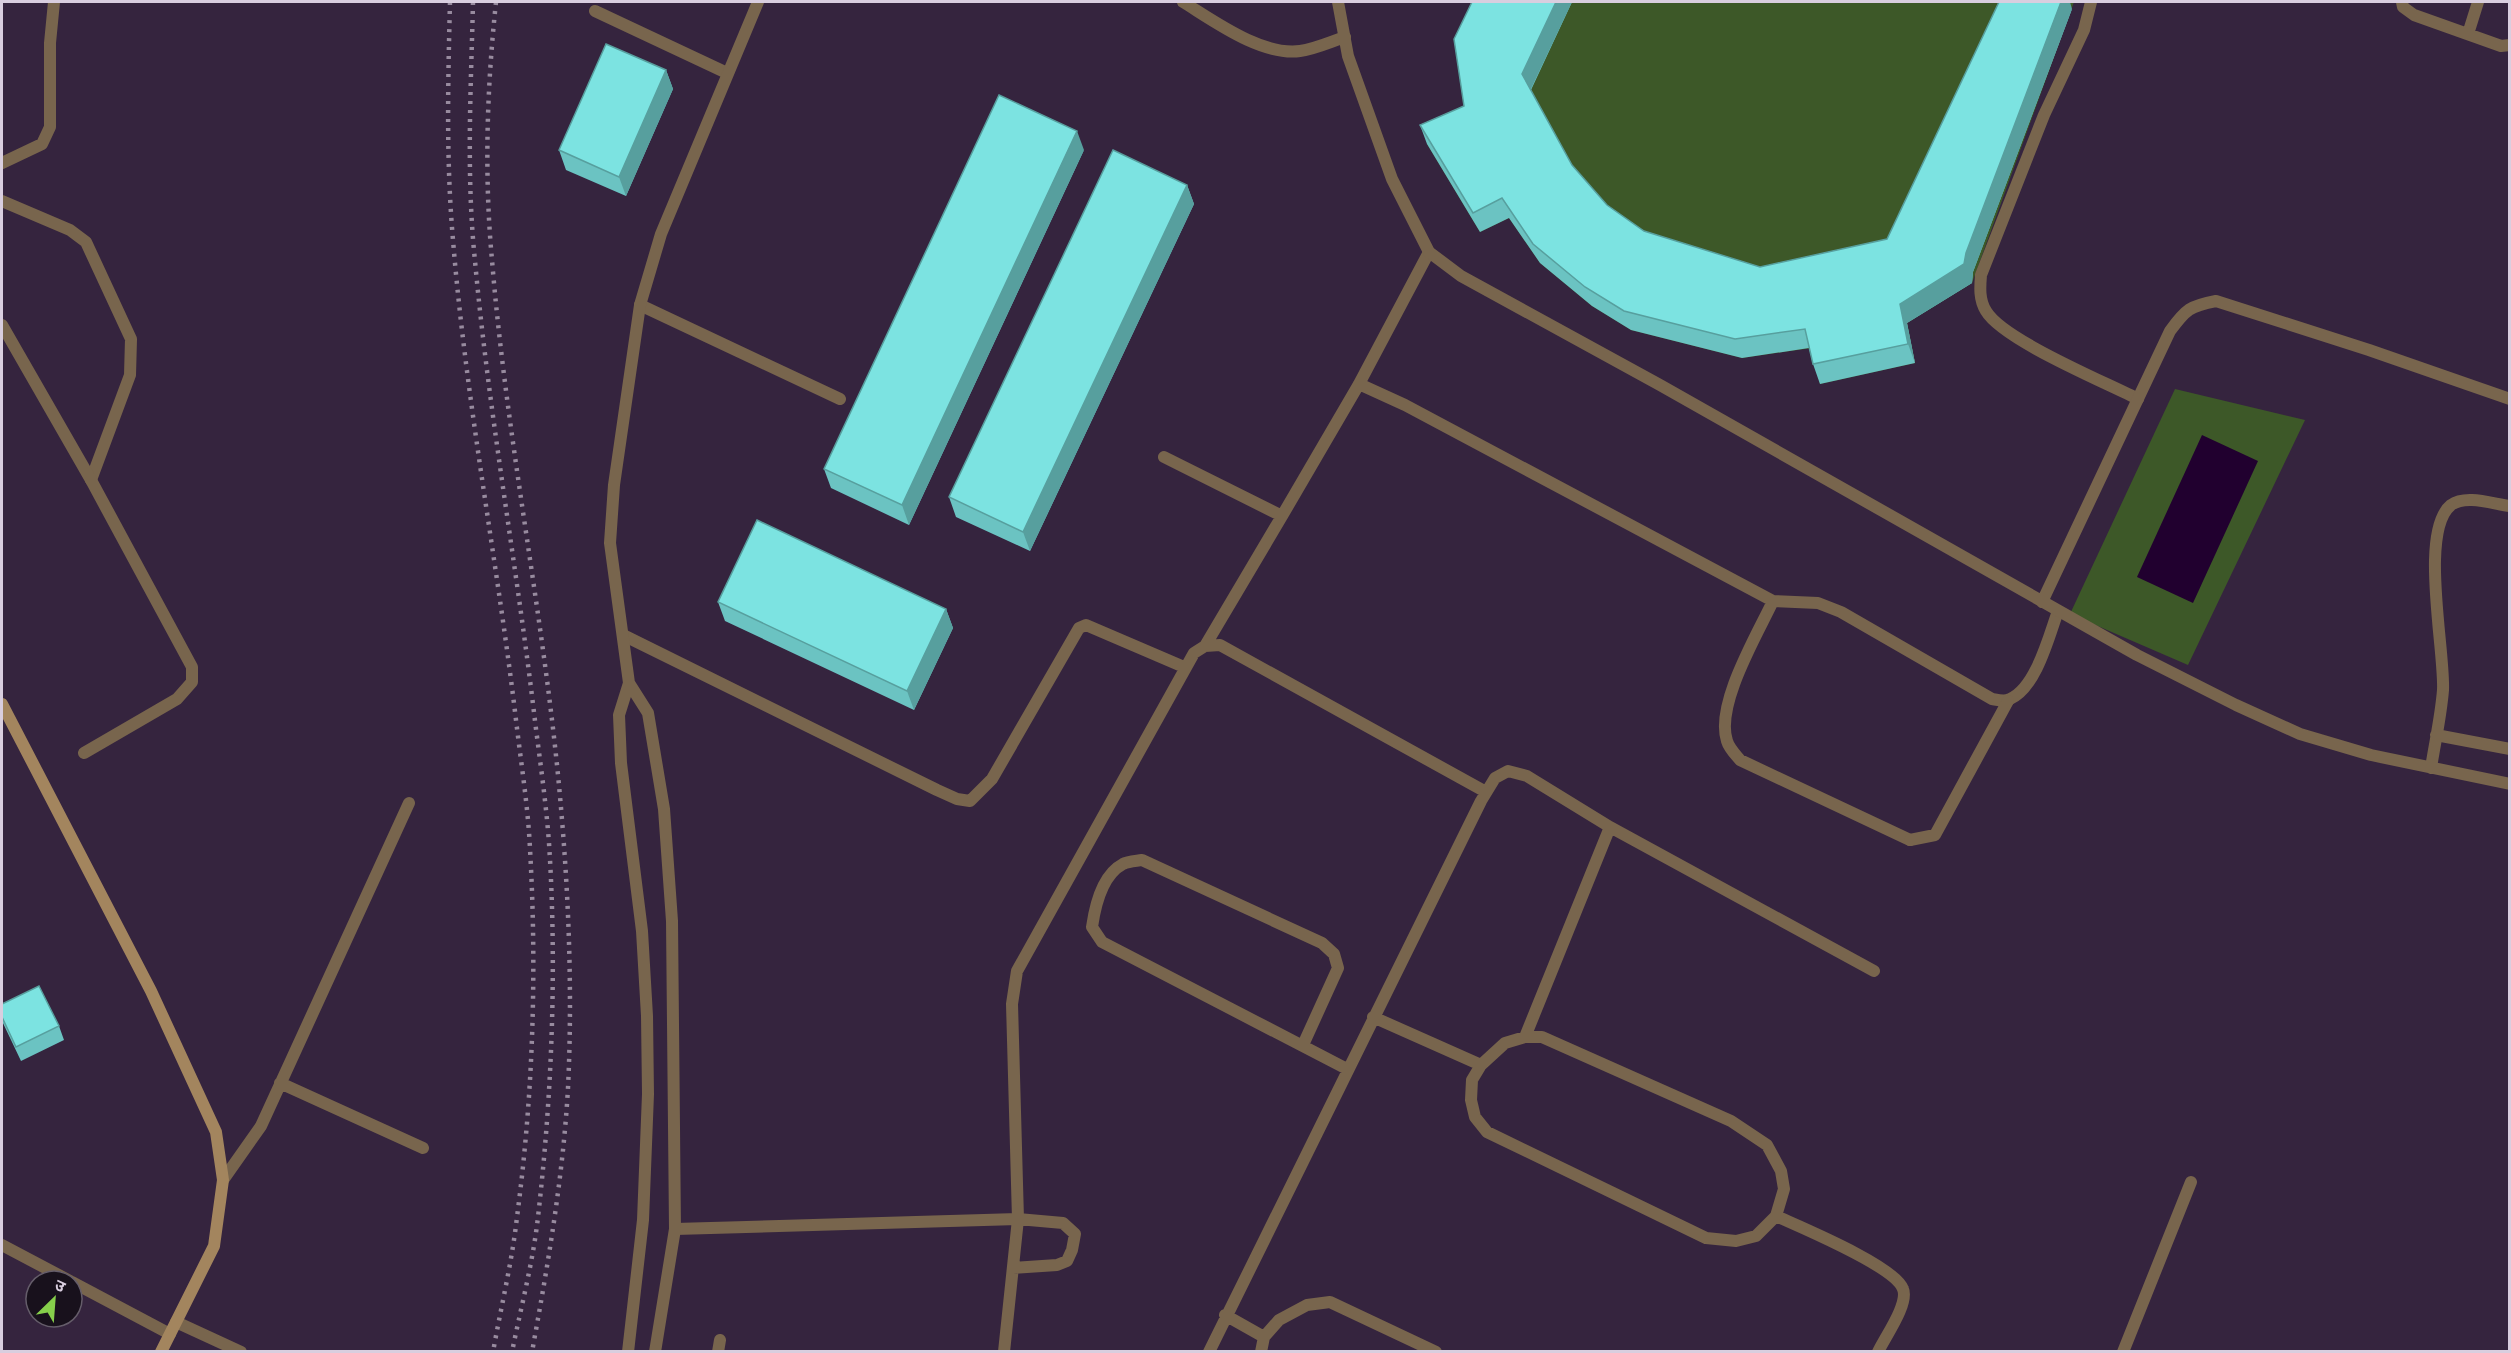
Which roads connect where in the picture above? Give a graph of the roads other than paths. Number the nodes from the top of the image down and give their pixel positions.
1 (54, 2) edge
2 (758, 2) edge
3 (1183, 2) edge
4 (1338, 2) edge
5 (2091, 2) edge
6 (2402, 2) edge
7 (2478, 2) edge
8 (595, 11) dead end
9 (2468, 34) junction
10 (1345, 37) junction
11 (2510, 45) edge
12 (728, 73) junction
13 (2, 163) edge
14 (2, 201) edge
15 (1429, 252) junction
16 (640, 305) junction
17 (2, 325) edge
18 (1359, 384) junction
19 (840, 399) dead end
20 (2139, 399) junction
21 (2510, 399) edge
22 (1164, 457) dead end
23 (91, 480) junction
24 (2510, 506) edge
25 (1282, 516) junction
26 (1773, 602) junction
27 (2042, 602) junction
28 (2058, 611) junction
29 (623, 635) junction
30 (1205, 646) junction
31 (1184, 667) junction
32 (629, 683) junction
33 (2008, 701) junction
34 (2, 704) edge
35 (2436, 735) junction
36 (2510, 749) edge
37 (84, 753) dead end
38 (2431, 768) junction
39 (2510, 784) edge
40 (1486, 792) junction
41 (409, 803) dead end
42 (1610, 827) junction
43 (1874, 971) dead end
44 (1373, 1017) junction
45 (1525, 1037) junction
46 (1303, 1045) junction
47 (1481, 1065) junction
48 (1347, 1069) junction
49 (280, 1083) junction
50 (423, 1148) dead end
51 (224, 1180) junction
52 (2191, 1182) dead end
53 (1776, 1216) junction
54 (1018, 1219) junction
55 (675, 1229) junction
56 (2, 1245) edge
57 (1013, 1268) junction
58 (48, 1269) edge
59 (84, 1287) edge
60 (1225, 1315) junction
61 (172, 1328) junction
62 (1264, 1337) junction
63 (160, 1352) edge
64 (242, 1352) edge
65 (627, 1352) edge
66 (655, 1352) edge
67 (1004, 1352) edge
68 (1209, 1352) edge
69 (1261, 1352) edge
70 (1436, 1352) edge
71 (1878, 1352) edge
72 (2123, 1352) edge

1 - 13 street
2 - 12 street
3 - 10 street
4 - 10 street
5 - 20 street
6 - 9 street
7 - 9 street
8 - 12 street
9 - 11 street
10 - 15 street
12 - 16 street
14 - 23 street
15 - 18 street
15 - 27 street
16 - 19 street
16 - 29 street
17 - 23 street
18 - 25 street
18 - 26 street
20 - 21 street
20 - 27 street
22 - 25 street
23 - 37 street
24 - 35 street
25 - 30 street
26 - 33 street
26 - 33 street
27 - 28 street
28 - 33 street
28 - 38 street
29 - 31 street
29 - 32 street
30 - 31 street
30 - 40 street
31 - 54 street
32 - 55 street
32 - 65 street
34 - 51 main road
35 - 36 street
35 - 38 street
38 - 39 street
40 - 42 street
40 - 44 street
41 - 49 street
42 - 43 street
42 - 45 street
44 - 47 street
44 - 48 street
45 - 47 street
45 - 53 street
46 - 46 street
46 - 48 street
47 - 53 street
48 - 60 street
49 - 50 street
49 - 51 street
51 - 61 main road
52 - 72 street
53 - 71 street
54 - 55 street
54 - 57 street
54 - 57 street
55 - 66 street
56 - 58 street
57 - 67 street
59 - 61 street
60 - 62 street
60 - 68 street
61 - 63 main road
61 - 64 street
62 - 69 street
62 - 70 street

